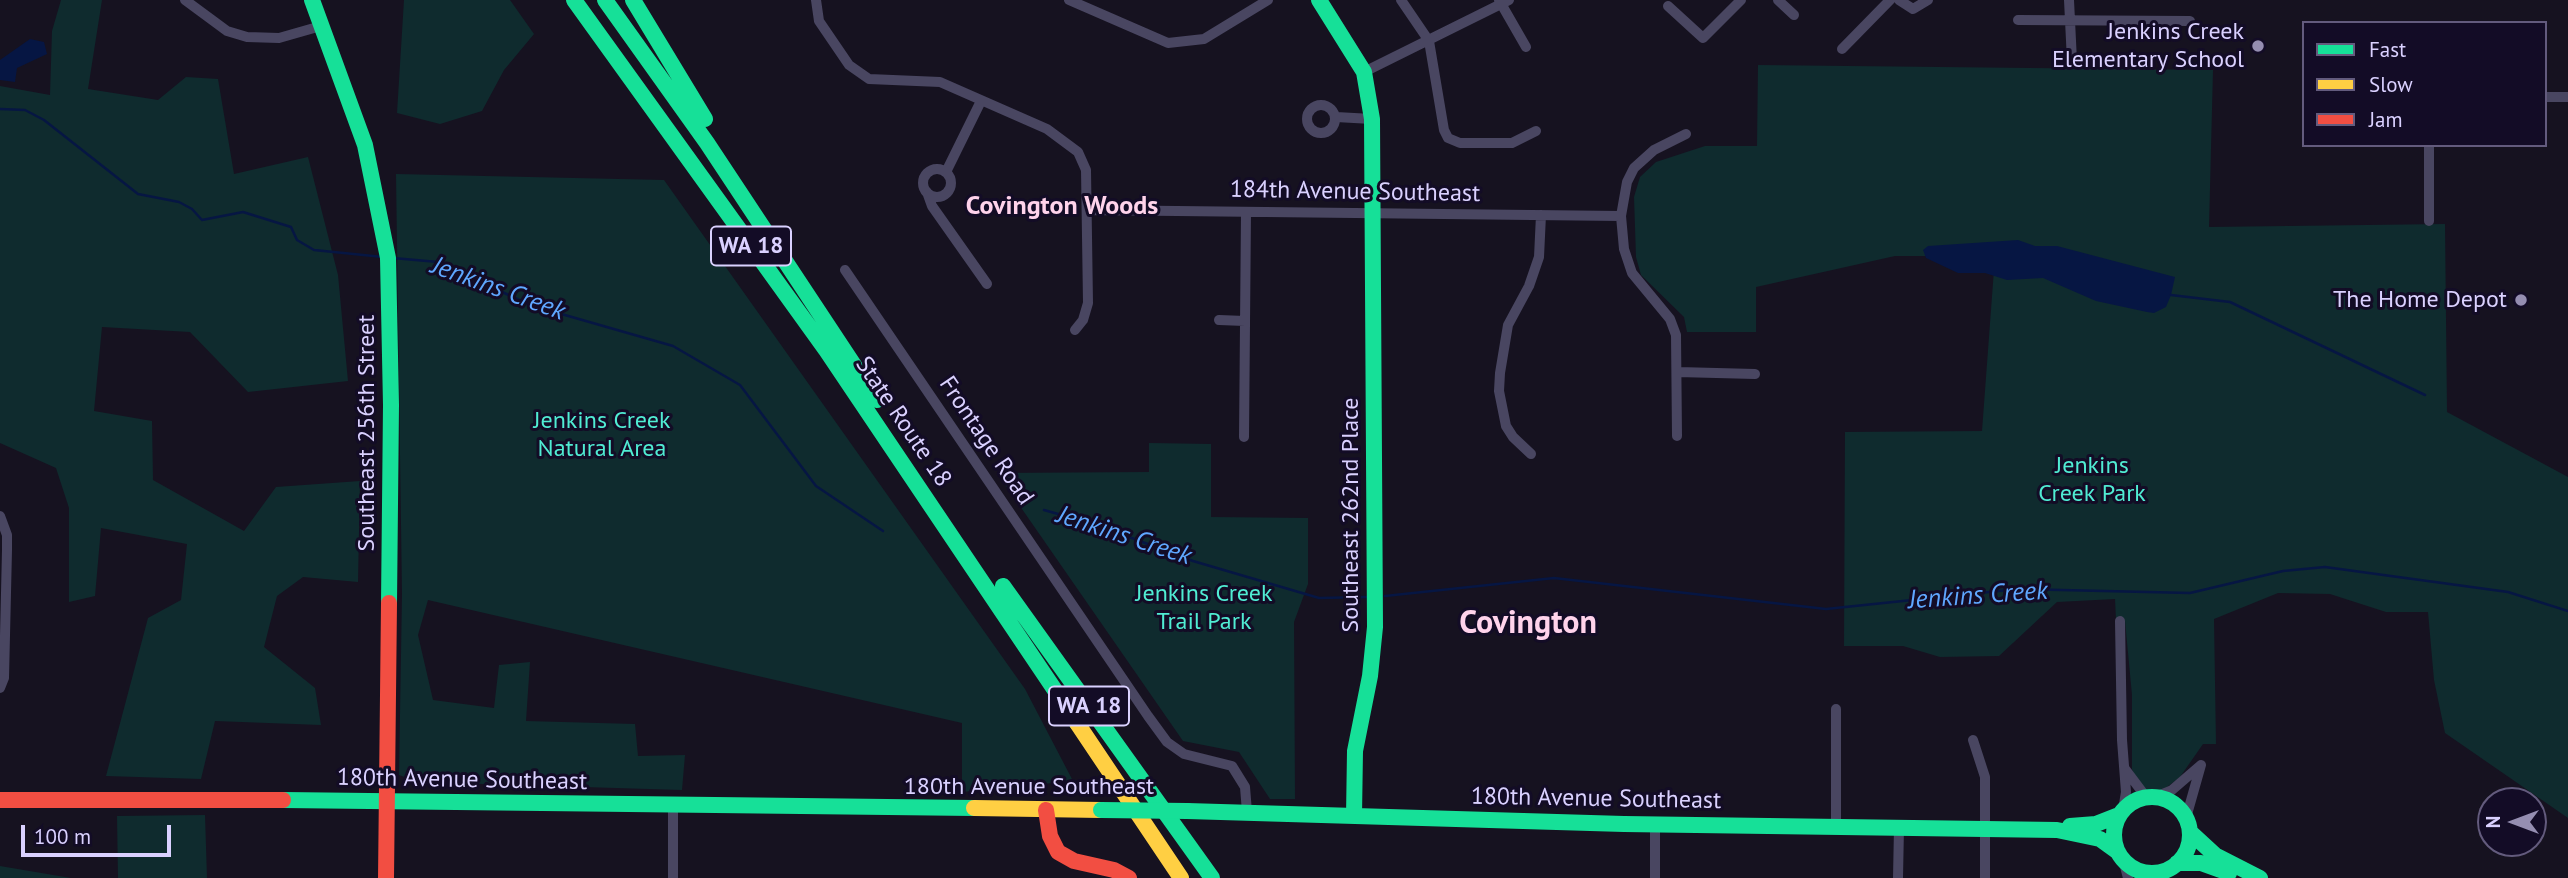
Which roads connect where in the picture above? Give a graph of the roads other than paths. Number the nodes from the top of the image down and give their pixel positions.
1 (185, 0) edge
2 (312, 0) edge
3 (561, 0) edge
4 (574, 0) edge
5 (605, 0) edge
6 (633, 0) edge
7 (816, 0) edge
8 (1069, 0) edge
9 (1268, 0) edge
10 (1319, 0) edge
11 (1401, 0) edge
12 (1741, 0) edge
13 (1779, 0) edge
14 (1890, 0) edge
15 (1899, 0) edge
16 (1928, 0) edge
17 (2070, 0) edge
18 (1503, 2) edge
19 (1668, 6) dead end
20 (1794, 15) dead end
21 (2018, 20) dead end
22 (2072, 21) junction
23 (2190, 21) dead end
24 (321, 26) junction
25 (1429, 41) junction
26 (1526, 47) dead end
27 (1842, 49) dead end
28 (2072, 61) dead end
29 (1364, 72) junction
30 (2547, 97) edge
31 (2568, 97) edge
32 (981, 101) junction
33 (1336, 117) dead end
34 (1372, 118) junction
35 (1536, 131) dead end
36 (1686, 134) dead end
37 (2429, 147) edge
38 (685, 154) junction
39 (946, 172) junction
40 (927, 192) junction
41 (1088, 210) junction
42 (1246, 212) junction
43 (1372, 213) junction
44 (1541, 215) junction
45 (1621, 216) junction
46 (2429, 220) dead end
47 (845, 270) dead end
48 (987, 284) dead end
49 (1219, 320) dead end
50 (1245, 321) junction
51 (1075, 330) dead end
52 (831, 331) junction
53 (1678, 372) junction
54 (1755, 374) dead end
55 (1677, 436) dead end
56 (1244, 437) dead end
57 (1531, 454) dead end
58 (931, 492) junction
59 (1, 516) edge
60 (960, 536) junction
61 (2, 620) edge
62 (2120, 621) dead end
63 (0, 688) edge
64 (1836, 709) dead end
65 (1973, 740) dead end
66 (2124, 767) junction
67 (2150, 797) junction
68 (0, 800) edge
69 (386, 800) junction
70 (673, 806) junction
71 (1046, 810) junction
72 (1247, 812) junction
73 (2121, 813) junction
74 (1354, 816) junction
75 (1655, 825) junction
76 (2188, 825) junction
77 (1836, 827) junction
78 (1899, 827) junction
79 (1985, 828) junction
80 (2057, 830) junction
81 (2120, 856) junction
82 (2177, 863) junction
83 (2151, 875) edge
84 (386, 878) edge
85 (673, 878) edge
86 (1129, 878) edge
87 (1181, 878) edge
88 (1212, 878) edge
89 (1655, 878) edge
90 (1898, 878) edge
91 (1984, 878) edge
92 (2128, 878) edge
93 (2240, 878) edge
94 (2260, 878) edge

1 - 24 street
2 - 24 main road, Southeast 256th Street
3 - 38 main road
4 - 38 main road, State Route 18 / WA 18
5 - 52 main road, State Route 18 / WA 18
6 - 52 main road
7 - 32 street
8 - 9 street
10 - 29 main road
11 - 25 street
12 - 19 street
13 - 20 street
14 - 27 street
15 - 16 street
17 - 22 street
18 - 25 street
18 - 26 street
21 - 22 street
22 - 23 street
22 - 28 street
24 - 69 main road, Southeast 256th Street
25 - 29 street
25 - 35 street
29 - 34 main road, Southeast 262nd Place
30 - 31 street
32 - 39 street
32 - 41 street
33 - 34 street
34 - 43 main road, Southeast 262nd Place
36 - 45 street
37 - 46 street
38 - 58 main road, State Route 18 / WA 18
39 - 40 street
39 - 40 street
40 - 48 street
41 - 42 street, 184th Avenue Southeast
41 - 51 street
42 - 43 street, 184th Avenue Southeast
42 - 50 street
43 - 44 street, 184th Avenue Southeast
43 - 74 main road, Southeast 262nd Place
44 - 45 street, 184th Avenue Southeast
44 - 57 street
45 - 53 street
47 - 72 street, Frontage Road
49 - 50 street
50 - 56 street
52 - 58 main road, State Route 18 / WA 18
53 - 54 street
53 - 55 street
58 - 60 main road, State Route 18 / WA 18
59 - 61 street
60 - 87 main road, State Route 18 / WA 18
60 - 88 main road, State Route 18 / WA 18
61 - 63 street
62 - 66 street
64 - 77 street
65 - 79 street
66 - 67 street
66 - 73 street
67 - 73 main road
67 - 76 main road
67 - 76 street
68 - 69 main road, 180th Avenue Southeast
69 - 70 main road, 180th Avenue Southeast
69 - 84 main road, Southeast 256th Street
70 - 71 main road, 180th Avenue Southeast
70 - 85 street
71 - 72 main road, 180th Avenue Southeast, bridge
71 - 86 main road
72 - 74 main road, 180th Avenue Southeast
73 - 80 main road, 180th Avenue Southeast
73 - 81 main road
74 - 75 main road, 180th Avenue Southeast
75 - 77 main road, 180th Avenue Southeast
75 - 89 street
76 - 82 main road
76 - 94 main road
77 - 78 main road, 180th Avenue Southeast
78 - 79 main road, 180th Avenue Southeast
78 - 90 street
79 - 80 main road, 180th Avenue Southeast
79 - 91 street
80 - 81 main road, 180th Avenue Southeast
81 - 83 main road
81 - 92 street
82 - 83 main road
82 - 93 main road

